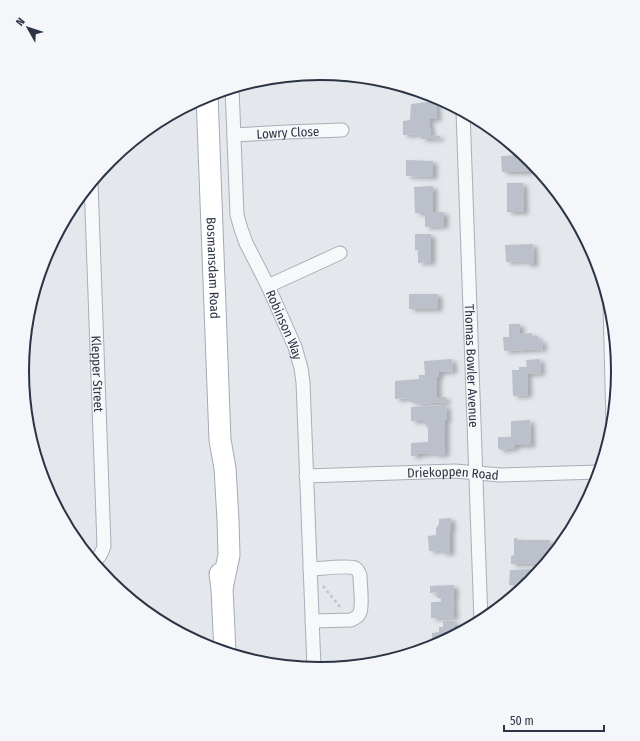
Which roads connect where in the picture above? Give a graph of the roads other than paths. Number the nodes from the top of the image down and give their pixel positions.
1 (232, 93) edge
2 (207, 103) edge
3 (463, 117) edge
4 (342, 130) dead end
5 (234, 135) junction
6 (91, 190) edge
7 (340, 253) dead end
8 (268, 286) junction
9 (593, 472) edge
10 (476, 473) junction
11 (306, 476) junction
12 (98, 558) edge
13 (310, 570) junction
14 (481, 613) edge
15 (312, 621) junction
16 (225, 645) edge
17 (314, 662) edge

1 - 5 street, Robinson Way
2 - 16 main road, Bosmansdam Road
3 - 10 street, Thomas Bowler Avenue
4 - 5 street, Lowry Close
5 - 8 street, Robinson Way
6 - 12 street, Klepper Street
7 - 8 street
8 - 11 street, Robinson Way
9 - 10 street, Driekoppen Road
10 - 11 street, Driekoppen Road
10 - 14 street, Thomas Bowler Avenue
11 - 13 street, Robinson Way
13 - 15 street, Robinson Way
13 - 15 street
15 - 17 street, Robinson Way

